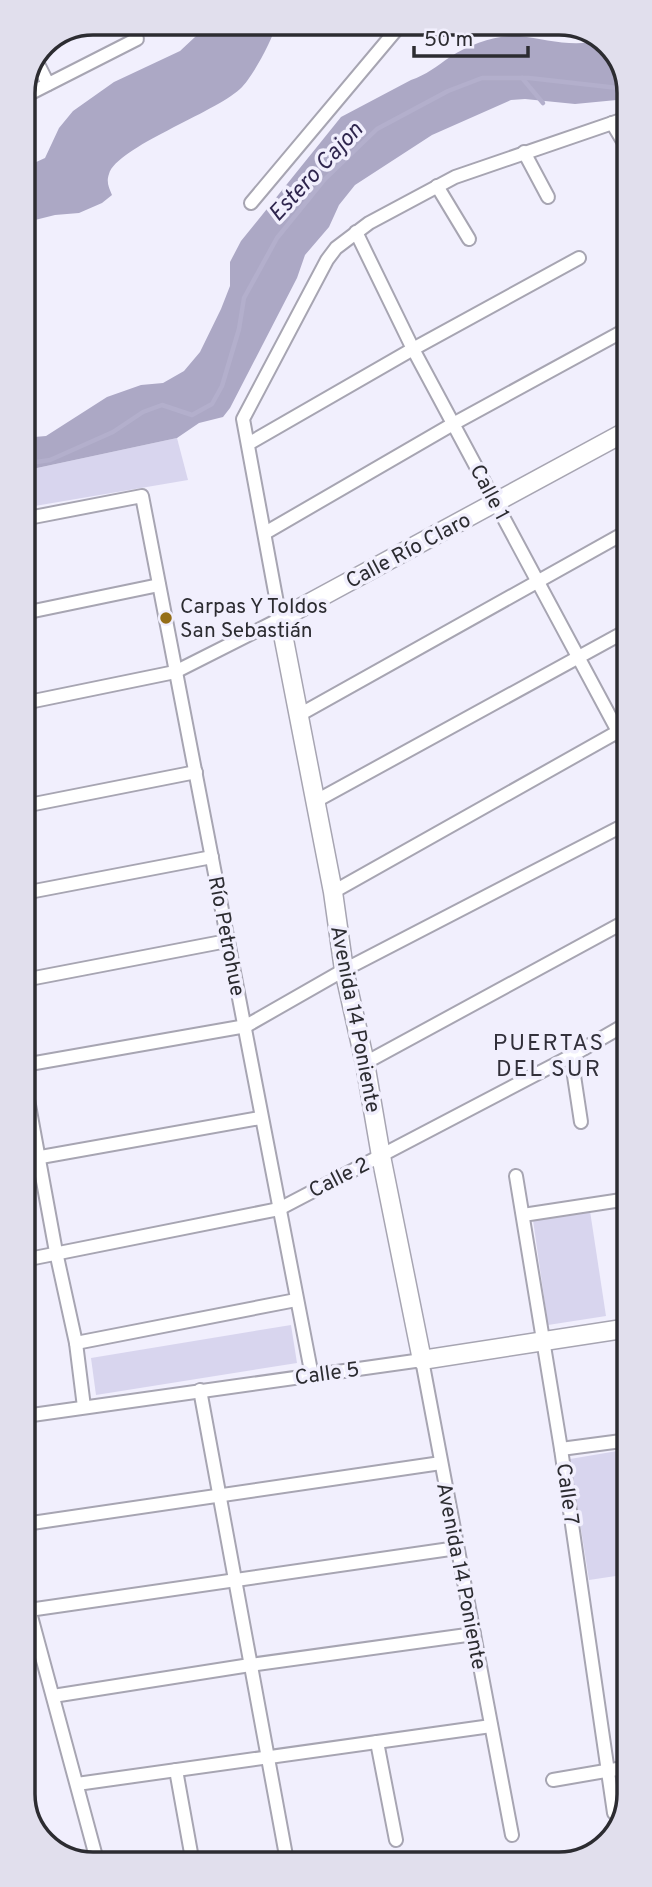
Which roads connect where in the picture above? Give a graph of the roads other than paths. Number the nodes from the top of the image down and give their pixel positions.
1 (135, 35) edge
2 (392, 35) edge
3 (40, 69) edge
4 (48, 84) junction
5 (35, 91) edge
6 (617, 121) edge
7 (612, 123) junction
8 (617, 131) edge
9 (524, 152) junction
10 (437, 186) junction
11 (548, 197) dead end
12 (251, 203) dead end
13 (356, 232) junction
14 (469, 239) dead end
15 (579, 258) dead end
16 (617, 334) edge
17 (413, 349) junction
18 (453, 424) junction
19 (617, 436) edge
20 (248, 444) junction
21 (496, 503) junction
22 (35, 517) edge
23 (265, 533) junction
24 (617, 537) edge
25 (537, 581) junction
26 (159, 585) junction
27 (35, 611) edge
28 (280, 619) junction
29 (617, 636) edge
30 (578, 657) junction
31 (175, 672) junction
32 (35, 701) edge
33 (299, 715) junction
34 (617, 719) edge
35 (617, 731) edge
36 (195, 772) junction
37 (316, 802) junction
38 (35, 804) edge
39 (617, 829) edge
40 (212, 857) junction
41 (35, 891) edge
42 (333, 892) junction
43 (617, 926) edge
44 (228, 941) junction
45 (344, 970) junction
46 (35, 978) edge
47 (246, 1026) junction
48 (617, 1029) edge
49 (572, 1056) junction
50 (35, 1063) edge
51 (365, 1063) junction
52 (260, 1118) junction
53 (580, 1122) dead end
54 (35, 1136) edge
55 (381, 1156) junction
56 (39, 1157) junction
57 (35, 1158) edge
58 (516, 1176) dead end
59 (617, 1201) edge
60 (279, 1209) junction
61 (523, 1214) junction
62 (56, 1252) junction
63 (35, 1257) edge
64 (296, 1300) junction
65 (617, 1330) edge
66 (543, 1342) junction
67 (76, 1343) junction
68 (422, 1360) junction
69 (312, 1376) junction
70 (200, 1390) junction
71 (84, 1407) junction
72 (35, 1414) edge
73 (617, 1441) edge
74 (561, 1448) junction
75 (441, 1463) junction
76 (219, 1495) junction
77 (35, 1523) edge
78 (457, 1548) junction
79 (234, 1579) junction
80 (35, 1609) edge
81 (35, 1632) edge
82 (474, 1634) junction
83 (250, 1665) junction
84 (53, 1696) junction
85 (491, 1726) junction
86 (377, 1742) junction
87 (267, 1758) junction
88 (617, 1769) edge
89 (176, 1770) junction
90 (608, 1770) junction
91 (553, 1780) dead end
92 (77, 1784) junction
93 (614, 1813) dead end
94 (512, 1835) dead end
95 (396, 1840) dead end
96 (95, 1852) edge
97 (191, 1852) edge
98 (285, 1852) edge

1 - 4 street
2 - 12 street
3 - 4 street
4 - 5 street
6 - 7 street, Avenida 14 Poniente
7 - 8 street
7 - 9 street, Avenida 14 Poniente
9 - 10 street, Avenida 14 Poniente
9 - 11 street
10 - 13 street, Avenida 14 Poniente
10 - 14 street
13 - 17 street, Calle 1
13 - 20 street, Avenida 14 Poniente
15 - 17 street
16 - 18 street
17 - 18 street, Calle 1
17 - 20 street
18 - 21 street, Calle 1
18 - 23 street
19 - 21 street, Calle Río Claro
20 - 23 street, Avenida 14 Poniente
21 - 25 street, Calle 1
21 - 28 street, Calle Río Claro
22 - 26 street, Río Petrohue
23 - 28 street, Avenida 14 Poniente
24 - 25 street
25 - 30 street, Calle 1
25 - 33 street
26 - 27 street
26 - 31 street, Río Petrohue
28 - 31 street, Calle Río Claro
28 - 33 street, Avenida 14 Poniente
29 - 30 street
30 - 34 street, Calle 1
30 - 37 street
31 - 32 street, Calle Río Claro
31 - 36 street, Río Petrohue
33 - 37 street, Avenida 14 Poniente
35 - 42 street
36 - 38 street
36 - 40 street, Río Petrohue
37 - 42 street, Avenida 14 Poniente
39 - 45 street
40 - 41 street
40 - 44 street, Río Petrohue
42 - 45 street, Avenida 14 Poniente
43 - 51 street
44 - 46 street
44 - 47 street, Río Petrohue
45 - 47 street
45 - 51 street, Avenida 14 Poniente
47 - 50 street
47 - 52 street, Río Petrohue
48 - 49 street, Calle 2
49 - 53 street
49 - 55 street, Calle 2
51 - 55 street, Avenida 14 Poniente
52 - 56 street
52 - 60 street, Río Petrohue
54 - 56 street
55 - 60 street, Calle 2
55 - 68 street, Avenida 14 Poniente
56 - 57 street
56 - 62 street
58 - 61 street, Calle 7
59 - 61 street
60 - 62 street, Calle 2
60 - 64 street, Río Petrohue
61 - 66 street, Calle 7
62 - 63 street, Calle 2
62 - 67 street
64 - 67 street
64 - 69 street, Río Petrohue
65 - 66 street, Calle 5
66 - 68 street, Calle 5
66 - 74 street, Calle 7
67 - 71 street
68 - 69 street, Calle 5
68 - 75 street, Avenida 14 Poniente
69 - 70 street, Calle 5
70 - 71 street, Calle 5
70 - 76 street
71 - 72 street, Calle 5
73 - 74 street
74 - 90 street, Calle 7
75 - 76 street
75 - 78 street, Avenida 14 Poniente
76 - 77 street
76 - 79 street
78 - 79 street
78 - 82 street, Avenida 14 Poniente
79 - 80 street
79 - 83 street
81 - 84 street
82 - 83 street
82 - 85 street, Avenida 14 Poniente
83 - 84 street
83 - 87 street
84 - 92 street
85 - 86 street
85 - 94 street, Avenida 14 Poniente
86 - 87 street
86 - 95 street
87 - 89 street
87 - 98 street
88 - 90 street
89 - 92 street
89 - 97 street
90 - 91 street
90 - 93 street, Calle 7
92 - 96 street

